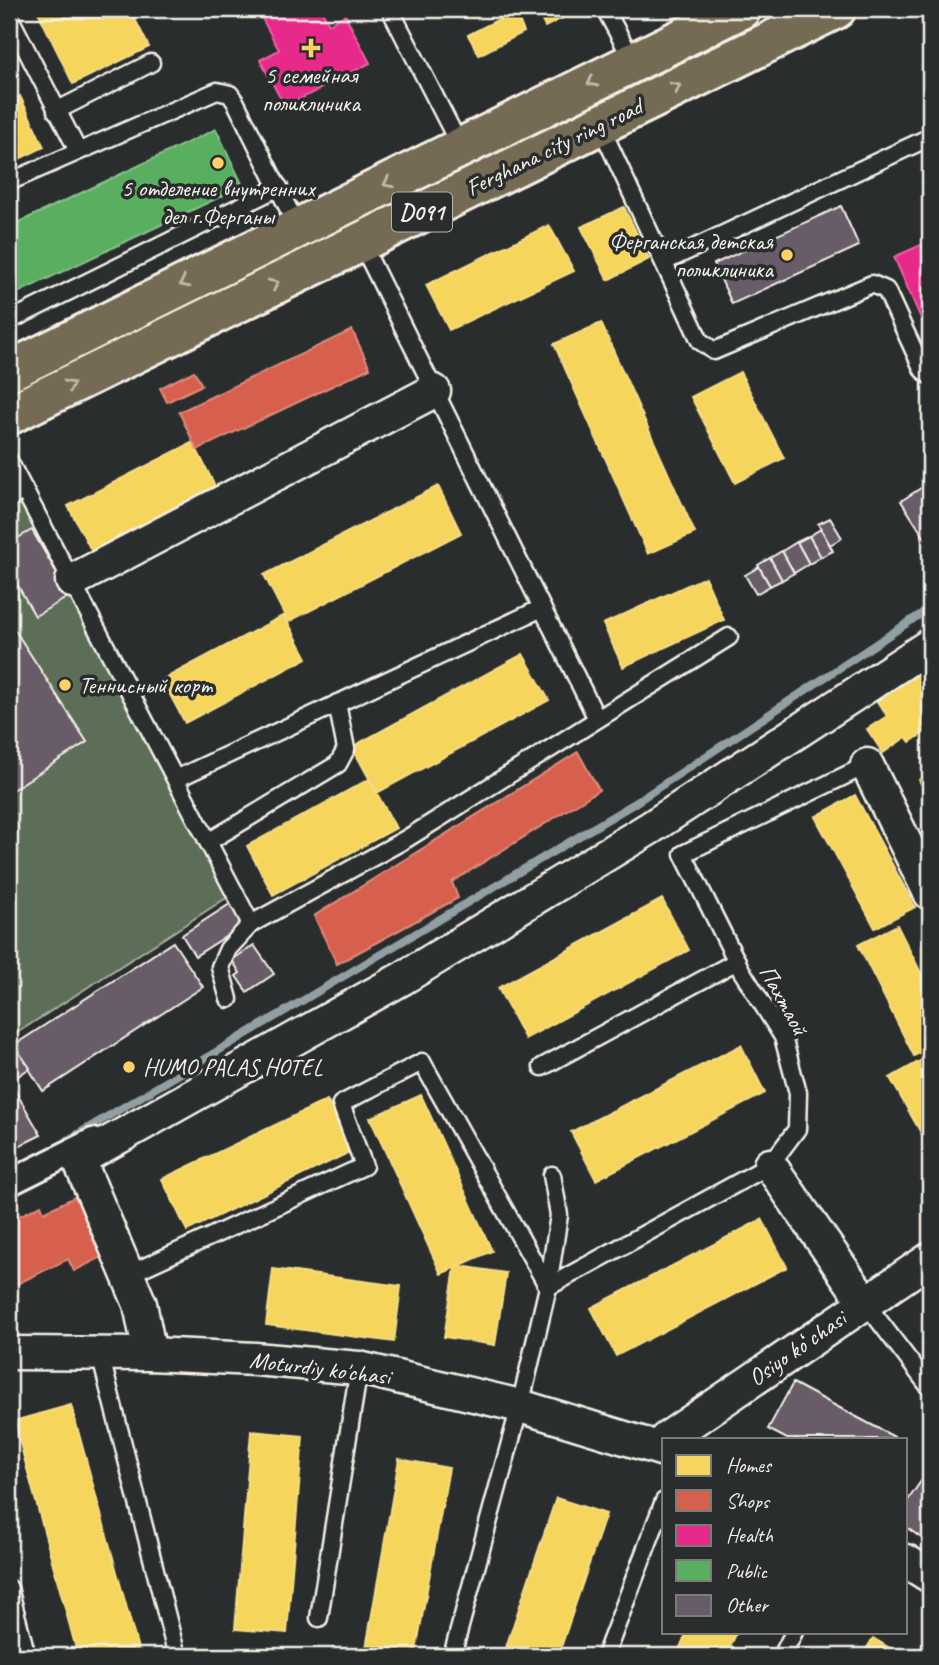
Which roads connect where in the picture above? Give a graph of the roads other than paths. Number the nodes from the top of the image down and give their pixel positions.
1 (390, 9) edge
2 (606, 9) edge
3 (741, 9) edge
4 (836, 9) edge
5 (9, 16) edge
6 (633, 61) junction
7 (151, 63) dead end
8 (56, 111) junction
9 (600, 125) junction
10 (930, 137) edge
11 (461, 148) junction
12 (78, 152) junction
13 (9, 182) edge
14 (279, 187) junction
15 (297, 226) junction
16 (361, 242) junction
17 (664, 262) junction
18 (9, 321) edge
19 (9, 371) edge
20 (930, 376) edge
21 (434, 391) junction
22 (9, 415) edge
23 (9, 461) edge
24 (24, 489) junction
25 (9, 499) edge
26 (72, 581) junction
27 (542, 608) junction
28 (930, 636) edge
29 (729, 637) dead end
30 (930, 645) edge
31 (338, 703) junction
32 (597, 719) junction
33 (867, 765) joint
34 (176, 779) junction
35 (208, 842) junction
36 (930, 893) edge
37 (251, 924) junction
38 (737, 961) junction
39 (229, 999) dead end
40 (542, 1067) dead end
41 (770, 1164) junction
42 (552, 1175) dead end
43 (9, 1183) edge
44 (930, 1259) edge
45 (128, 1275) junction
46 (548, 1287) junction
47 (864, 1301) junction
48 (9, 1353) edge
49 (100, 1354) junction
50 (150, 1354) junction
51 (359, 1368) junction
52 (930, 1388) edge
53 (520, 1406) junction
54 (670, 1438) edge
55 (662, 1444) edge
56 (662, 1506) edge
57 (908, 1562) edge
58 (930, 1576) edge
59 (9, 1588) edge
60 (319, 1618) dead end
61 (793, 1634) edge
62 (27, 1656) edge
63 (177, 1656) edge
64 (452, 1656) edge
65 (605, 1656) edge
66 (782, 1656) edge

1 - 11 lane
2 - 6 lane
3 - 6 highway, Ferghana city ring road / D091
9 -> 4 highway, Ferghana city ring road / D091
5 - 8 lane
6 -> 11 highway, Ferghana city ring road / D091
7 - 8 lane
8 - 12 lane
9 - 16 highway, Ferghana city ring road / D091
9 - 17 lane
10 - 17 lane
11 -> 15 highway, Ferghana city ring road / D091
12 - 13 lane
12 - 14 lane
14 - 15 lane
14 - 18 lane
15 -> 19 highway, Ferghana city ring road / D091
16 - 21 lane
22 -> 16 highway, Ferghana city ring road / D091
17 - 20 lane
21 - 26 street
21 - 27 lane
23 - 24 lane
24 - 25 lane
24 - 26 lane
26 - 34 lane
27 - 31 lane
27 - 32 lane
28 - 43 street
29 - 32 lane
30 - 45 street
31 - 34 lane
31 - 35 lane
32 - 37 lane
33 - 36 street
33 - 38 lane, Пахтаой
34 - 35 lane
35 - 37 lane
37 - 39 lane
38 - 40 lane
38 - 41 lane, Пахтаой
41 - 46 lane, Пахтаой
41 - 47 street
42 - 46 lane
44 - 47 street, Osiyo koʻchasi
45 - 46 lane
45 - 50 street
46 - 53 lane
47 - 52 lane
47 - 54 street, Osiyo koʻchasi
48 - 49 street, Moturdiy ko'chasi
49 - 50 street, Moturdiy ko'chasi
49 - 63 lane
50 - 51 street, Moturdiy ko'chasi
51 - 53 street, Moturdiy ko'chasi
51 - 60 lane
53 - 55 street, Moturdiy ko'chasi
53 - 64 lane
56 - 65 lane
57 - 58 street
59 - 62 lane
61 - 66 lane

